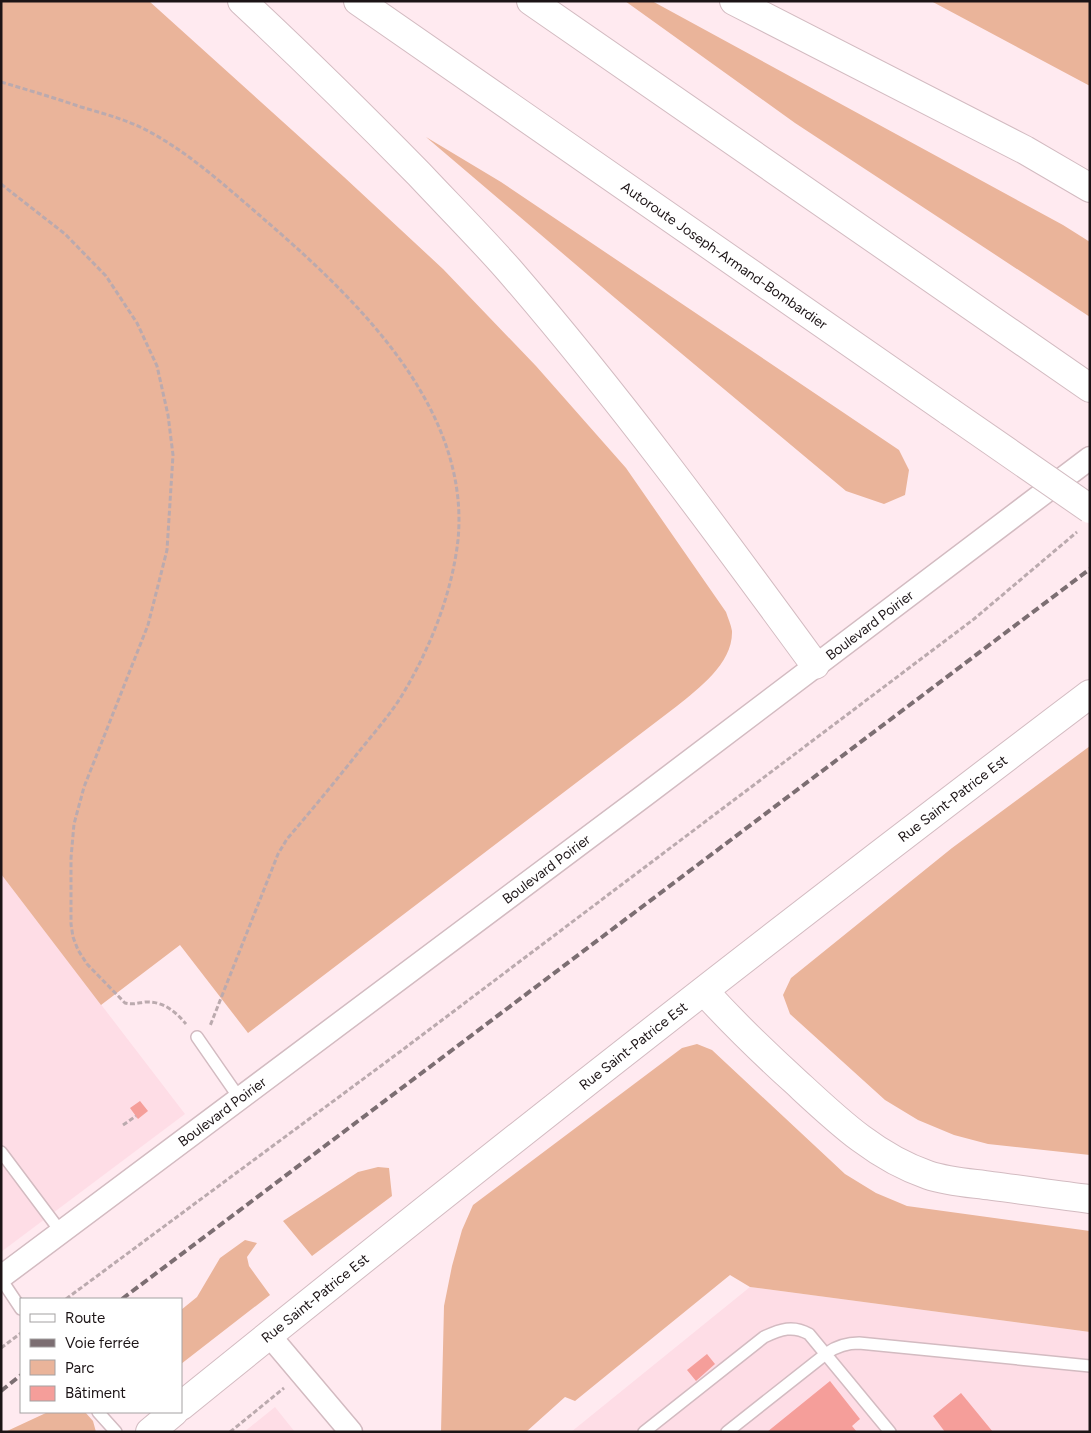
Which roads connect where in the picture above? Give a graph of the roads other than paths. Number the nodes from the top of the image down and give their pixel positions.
1 (242, 1) edge
2 (358, 1) edge
3 (531, 1) edge
4 (734, 1) edge
5 (1090, 188) edge
6 (1090, 388) edge
7 (1090, 458) edge
8 (1086, 518) edge
9 (816, 665) junction
10 (1090, 694) edge
11 (704, 991) junction
12 (197, 1037) road end
13 (240, 1099) junction
14 (1, 1152) edge
15 (1090, 1199) edge
16 (61, 1232) junction
17 (1, 1278) edge
18 (20, 1307) edge
19 (269, 1335) junction
20 (826, 1353) junction
21 (1090, 1366) edge
22 (182, 1405) edge
23 (99, 1413) edge
24 (173, 1413) edge
25 (116, 1432) edge
26 (150, 1432) edge
27 (351, 1432) edge
28 (644, 1432) edge
29 (726, 1432) edge
30 (890, 1432) edge

1 - 9 main road
2 - 8 main road, Autoroute Joseph-Armand-Bombardier, bridge
3 - 6 main road
4 - 5 main road
7 - 9 street, Boulevard Poirier
9 - 13 street, Boulevard Poirier
10 - 11 main road, Rue Saint-Patrice Est
11 - 15 main road
11 - 19 main road, Rue Saint-Patrice Est
12 - 13 lane
13 - 16 street, Boulevard Poirier
14 - 16 lane
16 - 17 street, Boulevard Poirier
17 - 18 lane
19 - 22 main road, Rue Saint-Patrice Est
19 - 27 street
20 - 21 lane
20 - 28 lane
20 - 29 lane
20 - 30 lane
23 - 25 lane
24 - 26 main road

